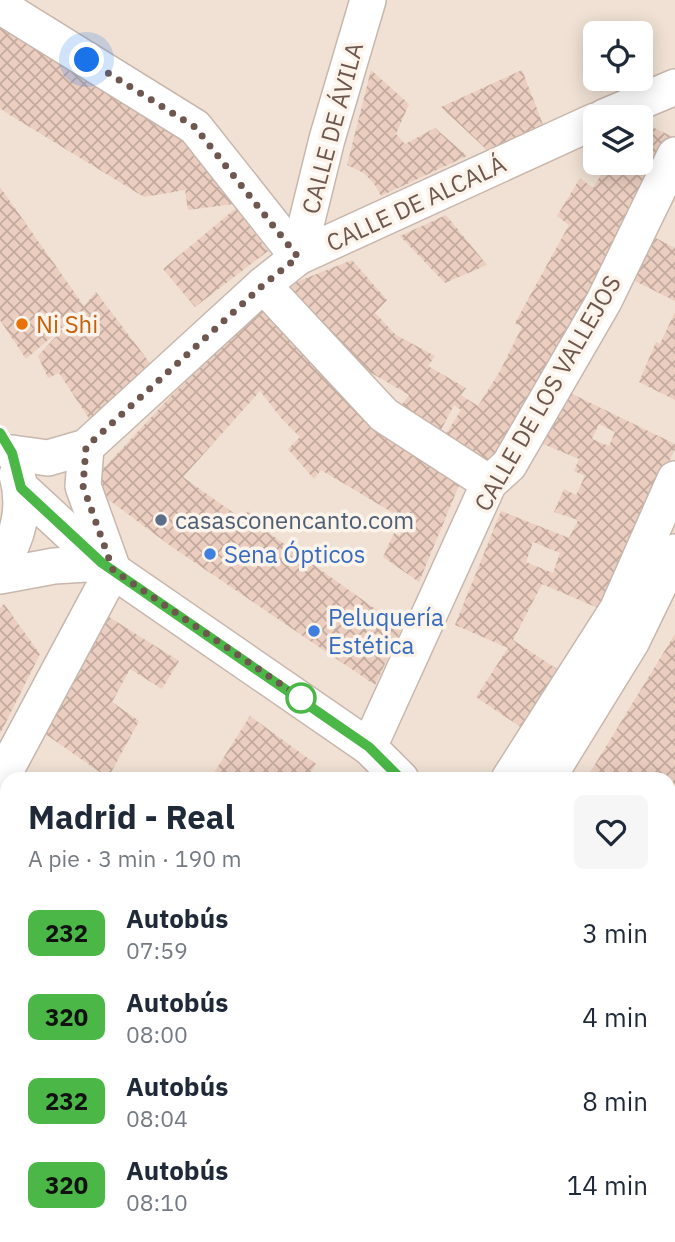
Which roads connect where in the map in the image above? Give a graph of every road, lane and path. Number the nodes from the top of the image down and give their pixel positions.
1 (368, 0) edge
2 (0, 6) edge
3 (673, 80) edge
4 (626, 105) edge
5 (583, 126) edge
6 (675, 155) edge
7 (298, 257) junction
8 (263, 285) junction
9 (6, 443) edge
10 (86, 447) junction
11 (675, 479) edge
12 (489, 483) junction
13 (21, 488) junction
14 (675, 552) edge
15 (0, 565) edge
16 (108, 566) junction
17 (0, 576) edge
18 (369, 747) junction
19 (5, 772) edge
20 (394, 772) edge
21 (513, 772) edge
22 (551, 772) edge

1 - 7 street, CALLE DE ÁVILA
2 - 7 street
3 - 4 street
5 - 7 street, CALLE DE ALCALÁ
6 - 12 street, CALLE DE LOS VALLEJOS
7 - 8 street, CALLE DE ALCALÁ
8 - 10 street, CALLE DE ALCALÁ
8 - 12 street
9 - 10 street, CALLE DE ALCALÁ
9 - 13 street
10 - 16 street
11 - 21 street
12 - 18 street, CALLE DE LOS VALLEJOS
13 - 15 street
13 - 16 street
14 - 22 street
16 - 17 street
16 - 18 street
16 - 19 street
18 - 20 street

